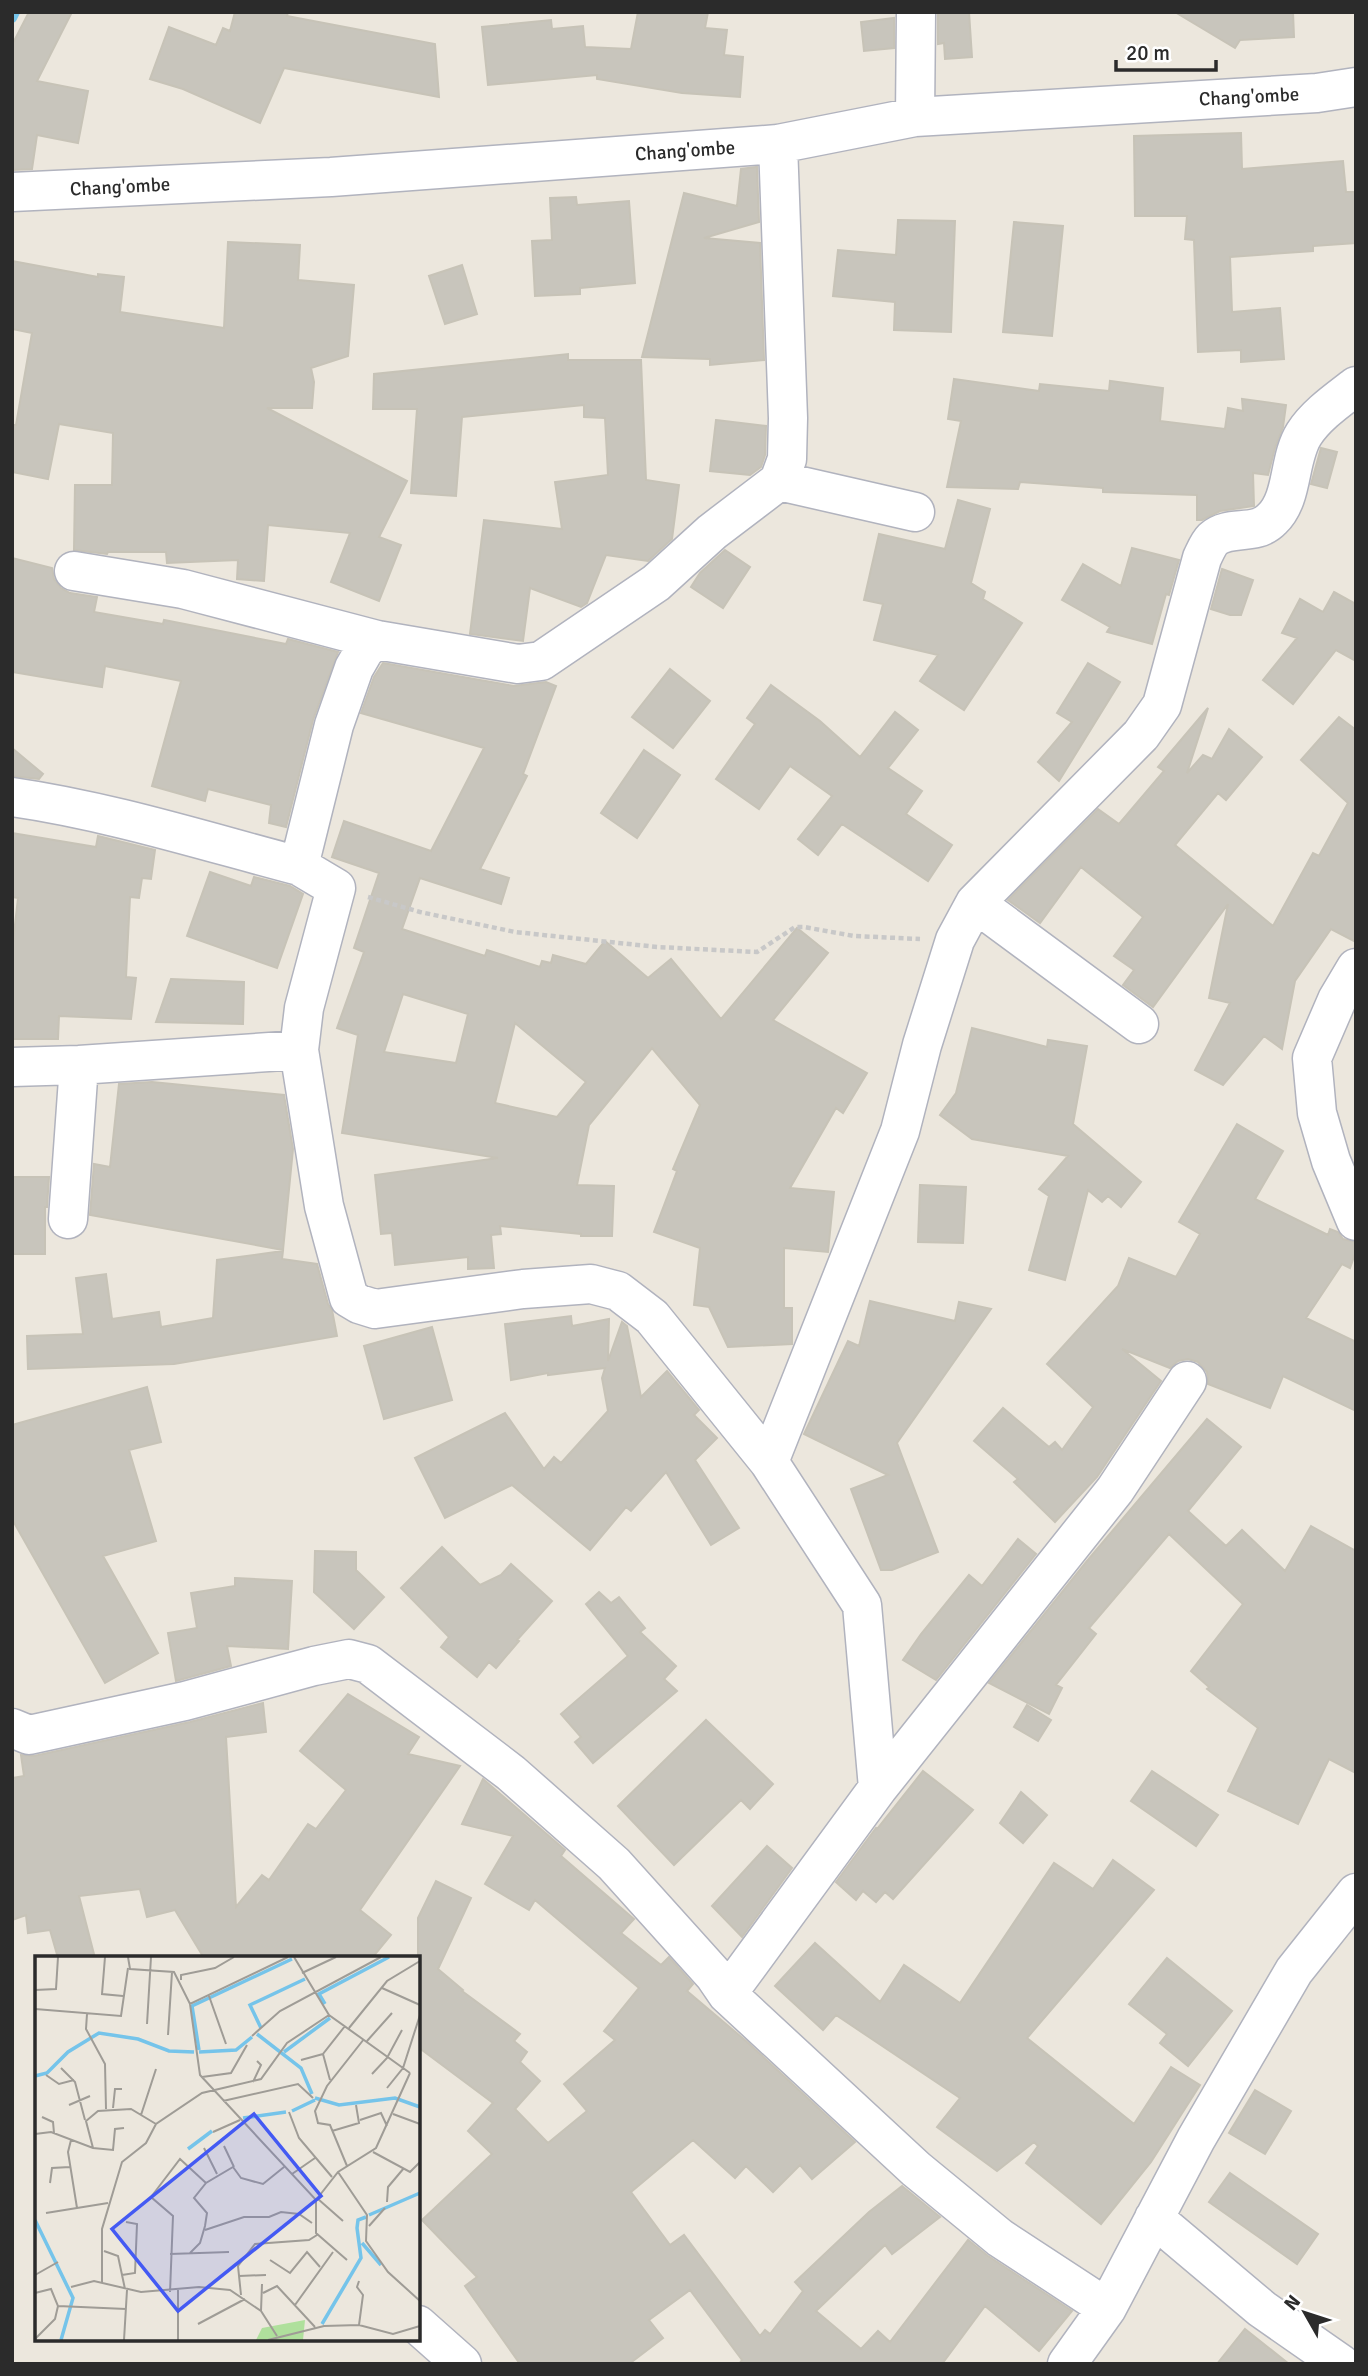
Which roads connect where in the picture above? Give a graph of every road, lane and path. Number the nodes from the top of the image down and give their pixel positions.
1 (916, 12) edge
2 (1356, 87) edge
3 (915, 117) junction
4 (778, 144) junction
5 (12, 192) edge
6 (1356, 386) edge
7 (779, 481) junction
8 (915, 512) dead end
9 (74, 571) dead end
10 (377, 640) junction
11 (12, 797) edge
12 (299, 866) junction
13 (336, 888) junction
14 (975, 903) junction
15 (955, 940) junction
16 (1356, 968) edge
17 (1139, 1024) dead end
18 (299, 1051) junction
19 (79, 1065) junction
20 (12, 1066) edge
21 (68, 1219) dead end
22 (1356, 1221) edge
23 (1187, 1381) dead end
24 (769, 1462) junction
25 (12, 1728) edge
26 (878, 1788) junction
27 (1356, 1893) edge
28 (727, 1994) junction
29 (1154, 2218) junction
30 (1107, 2308) junction
31 (420, 2327) edge
32 (462, 2364) edge
33 (1067, 2364) edge
34 (1340, 2364) edge

1 - 3 street
2 - 3 street, Chang'ombe
3 - 4 street, Chang'ombe
4 - 5 street, Chang'ombe
4 - 7 street
6 - 14 street
7 - 8 street
7 - 10 street
9 - 10 street
10 - 12 street
11 - 12 street
12 - 13 street
13 - 15 path
13 - 18 street
14 - 15 street
14 - 17 street
15 - 24 street
16 - 22 street
18 - 19 street
18 - 24 street
19 - 20 street
19 - 21 street
23 - 26 street
24 - 26 street
25 - 28 street
26 - 28 street
27 - 29 street
28 - 30 street
29 - 30 street
29 - 34 street
30 - 33 street
31 - 32 street

